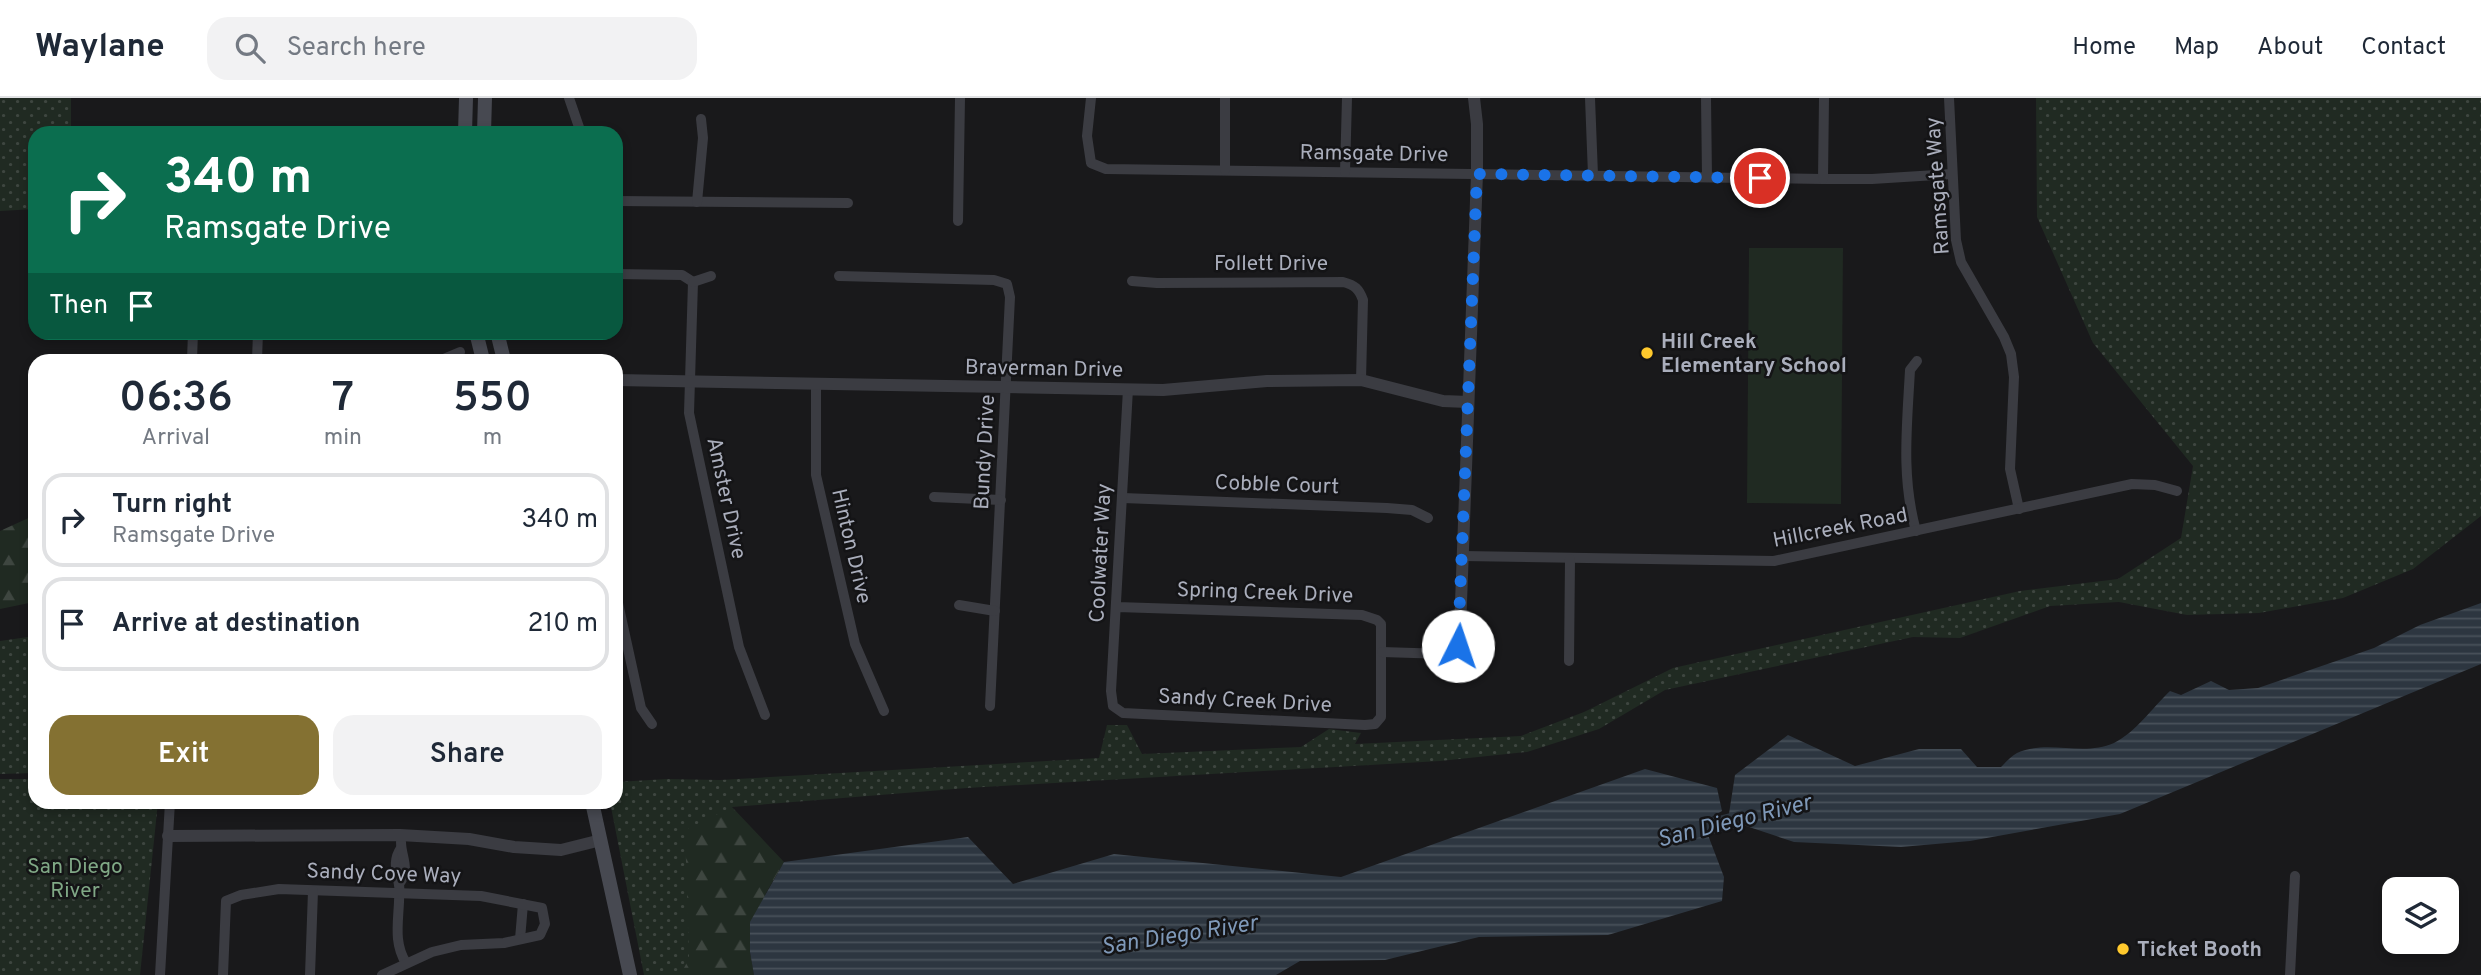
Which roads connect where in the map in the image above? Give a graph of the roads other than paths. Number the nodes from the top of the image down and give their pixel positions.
1 (466, 98) edge
2 (485, 98) edge
3 (569, 98) edge
4 (960, 98) edge
5 (1091, 98) edge
6 (1225, 98) edge
7 (1348, 98) edge
8 (1474, 98) edge
9 (1590, 98) edge
10 (1706, 98) edge
11 (1824, 98) edge
12 (1949, 98) edge
13 (701, 119) dead end
14 (465, 126) edge
15 (484, 126) edge
16 (579, 126) edge
17 (1225, 170) junction
18 (1345, 172) junction
19 (1477, 174) junction
20 (1952, 174) junction
21 (1593, 175) junction
22 (1706, 177) junction
23 (1823, 179) junction
24 (623, 201) edge
25 (697, 202) junction
26 (848, 203) dead end
27 (958, 221) dead end
28 (623, 274) edge
29 (711, 276) dead end
30 (839, 276) dead end
31 (1132, 281) dead end
32 (693, 282) junction
33 (460, 352) dead end
34 (456, 354) edge
35 (1917, 361) dead end
36 (623, 380) edge
37 (690, 380) junction
38 (1361, 380) junction
39 (816, 383) junction
40 (1007, 387) junction
41 (1128, 389) junction
42 (1468, 402) junction
43 (2177, 491) dead end
44 (934, 498) dead end
45 (1123, 498) junction
46 (1000, 500) junction
47 (2019, 509) junction
48 (1429, 518) dead end
49 (1916, 531) junction
50 (1463, 556) junction
51 (1570, 559) junction
52 (959, 605) dead end
53 (1117, 607) junction
54 (995, 611) junction
55 (623, 626) edge
56 (1460, 629) joint
57 (1382, 652) junction
58 (1569, 661) dead end
59 (990, 706) dead end
60 (884, 711) dead end
61 (1123, 713) joint
62 (765, 715) dead end
63 (652, 724) dead end
64 (170, 809) edge
65 (594, 809) edge
66 (169, 836) junction
67 (601, 841) junction
68 (401, 842) junction
69 (2295, 876) dead end
70 (399, 889) junction
71 (313, 891) junction
72 (523, 904) junction
73 (520, 939) junction
74 (405, 963) junction
75 (629, 972) edge
76 (160, 975) edge
77 (222, 975) edge
78 (310, 975) edge
79 (382, 975) edge
80 (2290, 975) edge

1 - 14 main road
2 - 15 main road
3 - 16 street
4 - 27 street
5 - 17 street, Ramsgate Drive
6 - 17 street
7 - 18 street
8 - 19 street
9 - 21 street
10 - 22 street
11 - 23 street
12 - 20 street, Ramsgate Way
13 - 25 street
17 - 18 street, Ramsgate Drive
18 - 19 street, Ramsgate Drive
19 - 21 street, Ramsgate Drive
19 - 42 street
20 - 23 street, Ramsgate Drive
20 - 47 street, Ramsgate Way
21 - 22 street, Ramsgate Drive
22 - 23 street, Ramsgate Drive
24 - 25 street
25 - 26 street
28 - 32 street
29 - 32 street
30 - 40 street, Bundy Drive
31 - 38 street, Follett Drive
32 - 37 street, Amster Drive
33 - 34 street
35 - 49 street
36 - 37 street, Braverman Drive
37 - 39 street, Braverman Drive
37 - 62 street, Amster Drive
38 - 41 street, Braverman Drive
38 - 42 street, Braverman Drive
39 - 40 street, Braverman Drive
39 - 60 street, Hinton Drive
40 - 41 street, Braverman Drive
40 - 46 street, Bundy Drive
41 - 45 street, Coolwater Way
42 - 50 street
43 - 47 street, Hillcreek Road
44 - 46 street
45 - 48 street, Cobble Court
45 - 53 street, Coolwater Way
46 - 54 street, Bundy Drive
47 - 49 street, Hillcreek Road
49 - 51 street, Hillcreek Road
50 - 51 street, Hillcreek Road
50 - 56 street
51 - 58 street
52 - 54 street
53 - 57 street, Spring Creek Drive
53 - 61 street, Coolwater Way
54 - 59 street, Bundy Drive
55 - 63 street
56 - 57 street
57 - 61 street, Sandy Creek Drive
64 - 66 street
65 - 67 main road
66 - 68 street
66 - 76 street
67 - 68 street
67 - 75 main road
68 - 70 street
69 - 80 street
70 - 71 street, Sandy Cove Way
70 - 72 street, Sandy Cove Way
70 - 74 street
71 - 77 street, Sandy Cove Way
71 - 78 street
72 - 73 street
72 - 73 street, Sandy Cove Way
73 - 74 street
74 - 79 street

